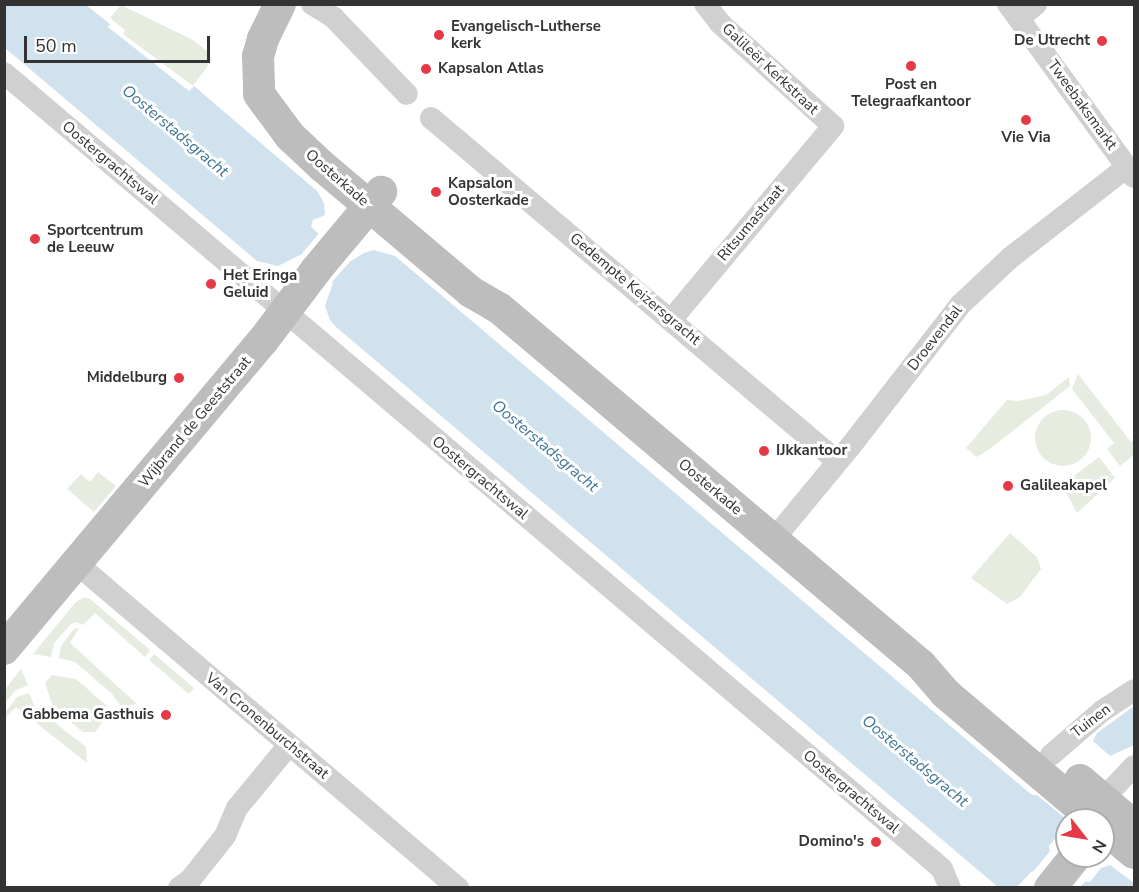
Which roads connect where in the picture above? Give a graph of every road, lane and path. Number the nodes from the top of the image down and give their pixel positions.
1 (280, 4) edge
2 (312, 4) edge
3 (710, 6) edge
4 (1021, 9) edge
5 (4, 73) edge
6 (407, 94) dead end
7 (431, 117) dead end
8 (833, 126) joint
9 (1131, 172) edge
10 (375, 199) junction
11 (285, 311) junction
12 (671, 320) junction
13 (837, 461) junction
14 (773, 540) junction
15 (76, 563) junction
16 (4, 649) edge
17 (921, 665) junction
18 (1134, 690) edge
19 (289, 745) junction
20 (1051, 755) junction
21 (1134, 766) edge
22 (1099, 808) edge
23 (1102, 808) edge
24 (1114, 808) edge
25 (1115, 824) edge
26 (1134, 853) edge
27 (1066, 868) edge
28 (189, 885) edge
29 (458, 888) edge
30 (950, 888) edge
31 (1050, 888) edge

1 - 10 main road, Oosterkade
2 - 6 street
3 - 8 street, Galileër Kerkstraat
4 - 9 street, Tweebaksmarkt
5 - 11 street, Oostergrachtswal
7 - 12 street, Gedempte Keizersgracht
8 - 12 street, Ritsumastraat
9 - 13 street, Droevendal
10 - 11 main road, Wijbrand de Geeststraat
10 - 14 main road, Oosterkade
11 - 15 main road, Wijbrand de Geeststraat
11 - 30 street, Oostergrachtswal
12 - 13 street, Gedempte Keizersgracht
13 - 14 street, Droevendal
14 - 17 main road, Oosterkade
15 - 16 main road, Wijbrand de Geeststraat
15 - 19 street, Van Cronenburchstraat
17 - 20 main road, Oosterkade
17 - 22 main road, Oosterkade
18 - 20 street, Tuinen
19 - 28 street
19 - 29 street, Van Cronenburchstraat
20 - 23 main road, Oosterkade
21 - 24 street
25 - 26 main road
27 - 31 main road

